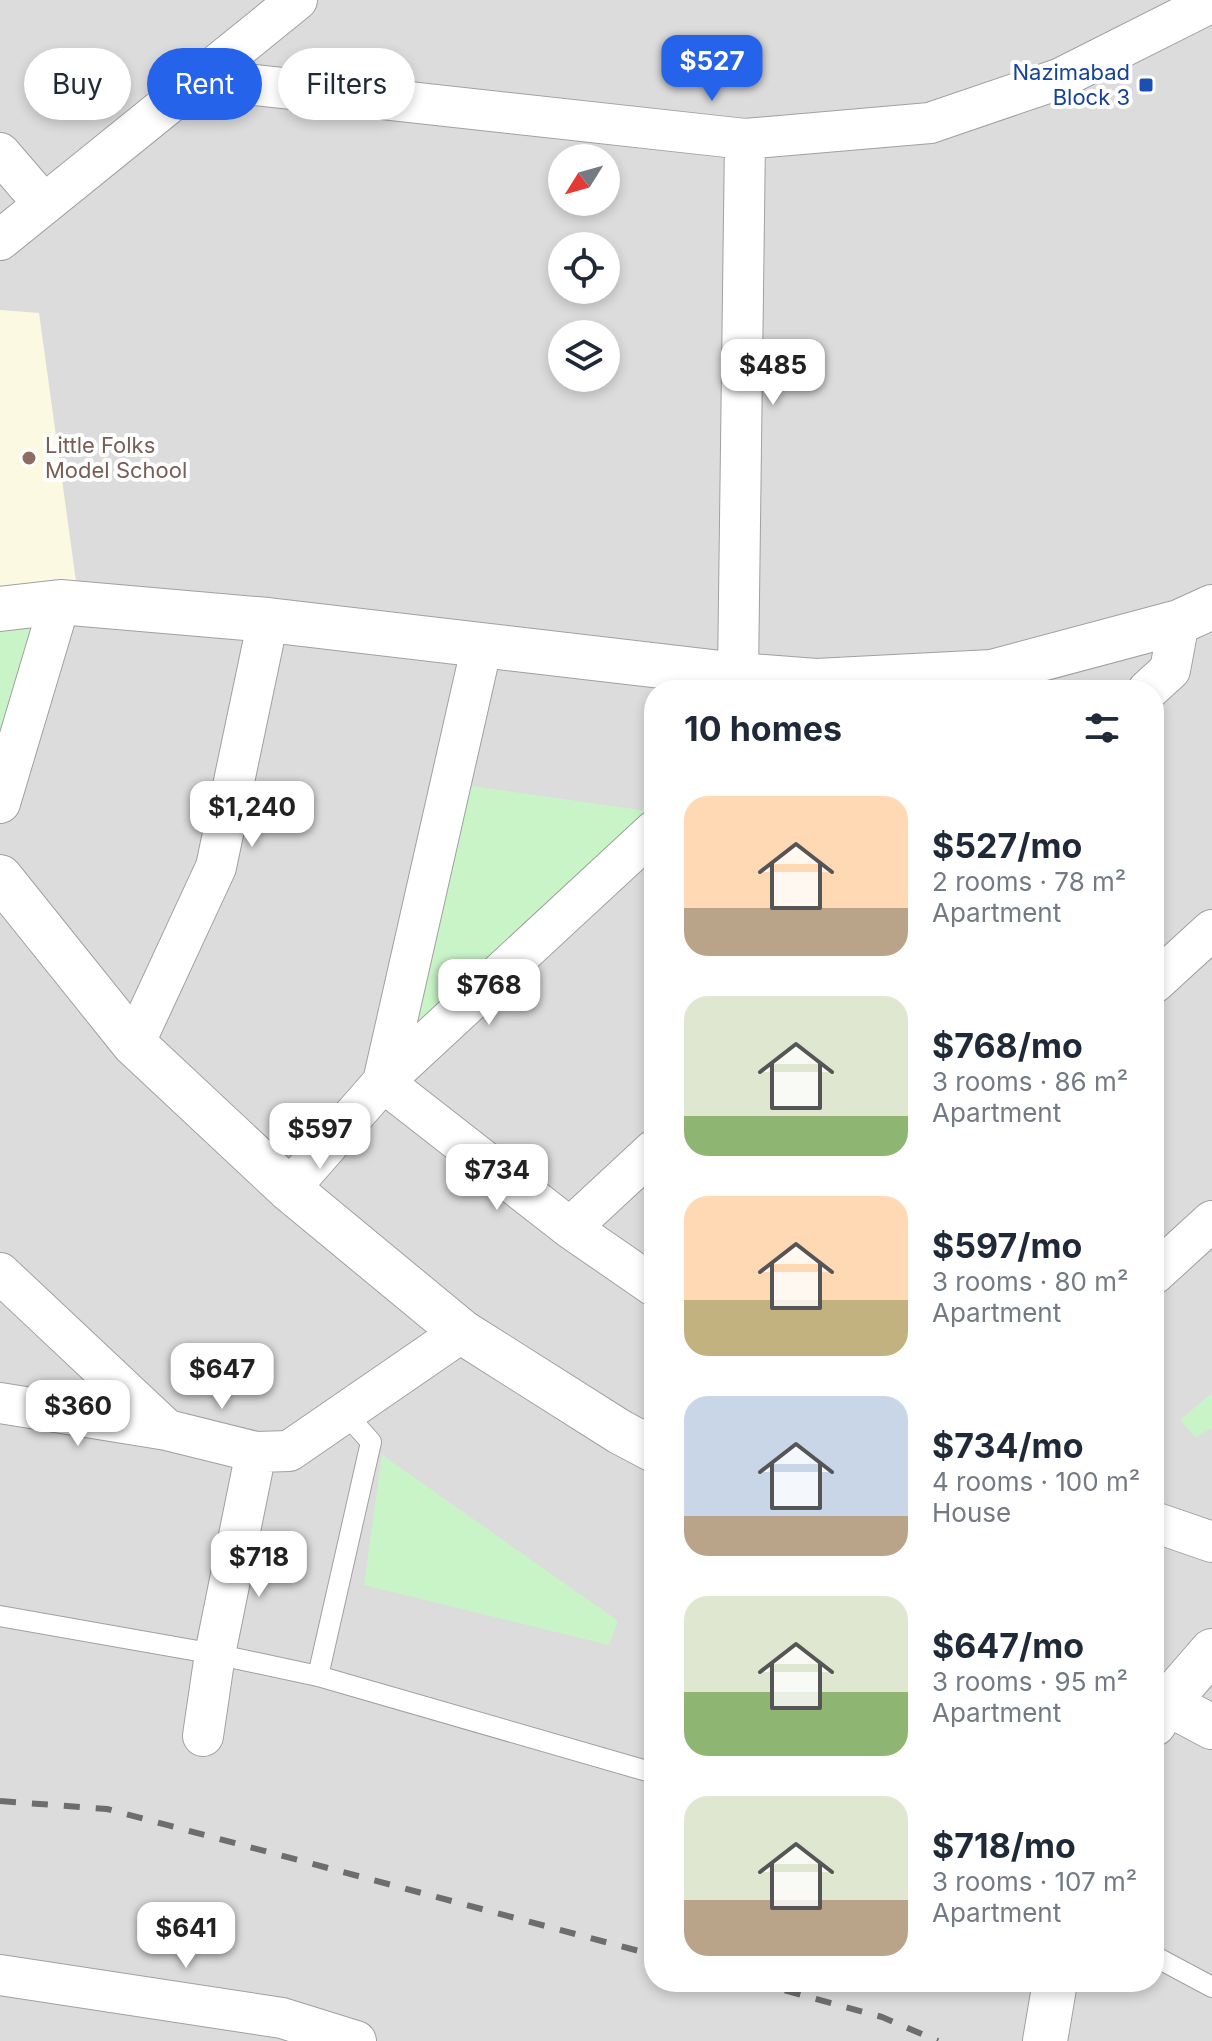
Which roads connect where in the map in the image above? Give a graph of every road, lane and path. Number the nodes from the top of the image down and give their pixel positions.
1 (297, 0) edge
2 (1212, 2) edge
3 (239, 48) edge
4 (262, 86) edge
5 (149, 120) edge
6 (745, 139) junction
7 (0, 153) edge
8 (43, 203) junction
9 (0, 240) edge
10 (60, 602) junction
11 (0, 609) edge
12 (1196, 614) edge
13 (268, 620) junction
14 (482, 645) junction
15 (738, 675) junction
16 (771, 680) edge
17 (889, 680) edge
18 (1159, 680) edge
19 (0, 803) edge
20 (644, 840) edge
21 (0, 877) edge
22 (1212, 930) edge
23 (1164, 974) edge
24 (134, 1044) junction
25 (383, 1082) junction
26 (644, 1159) edge
27 (289, 1189) junction
28 (1212, 1221) edge
29 (570, 1228) junction
30 (1164, 1265) edge
31 (0, 1273) edge
32 (644, 1279) edge
33 (462, 1332) junction
34 (0, 1403) edge
35 (345, 1413) junction
36 (167, 1430) junction
37 (644, 1445) edge
38 (256, 1452) junction
39 (1164, 1525) edge
40 (1212, 1542) edge
41 (0, 1616) edge
42 (1212, 1651) edge
43 (215, 1654) junction
44 (318, 1676) junction
45 (1164, 1702) edge
46 (1164, 1710) edge
47 (1212, 1727) edge
48 (203, 1736) dead end
49 (644, 1770) edge
50 (1164, 1961) edge
51 (0, 1975) edge
52 (1212, 1987) edge
53 (280, 2029) edge
54 (356, 2041) edge

1 - 3 street
2 - 6 street
4 - 6 street
5 - 8 street
6 - 15 street
7 - 8 street
8 - 9 street
10 - 11 street
10 - 13 street
10 - 19 street
12 - 17 street
12 - 18 street
13 - 14 street
13 - 24 street
14 - 15 street
14 - 25 street
15 - 16 street
20 - 25 street
21 - 24 street
22 - 23 street
24 - 27 street
25 - 27 street
25 - 29 street
26 - 29 street
27 - 33 street
28 - 30 street
29 - 32 street
31 - 36 street
33 - 35 street
33 - 37 street
34 - 36 street
35 - 38 street
35 - 44 lane
36 - 38 street
38 - 43 street
39 - 40 street
41 - 43 lane
42 - 45 street
43 - 44 lane
43 - 48 street
44 - 49 lane
46 - 47 street
50 - 52 lane
51 - 53 street
53 - 54 street

